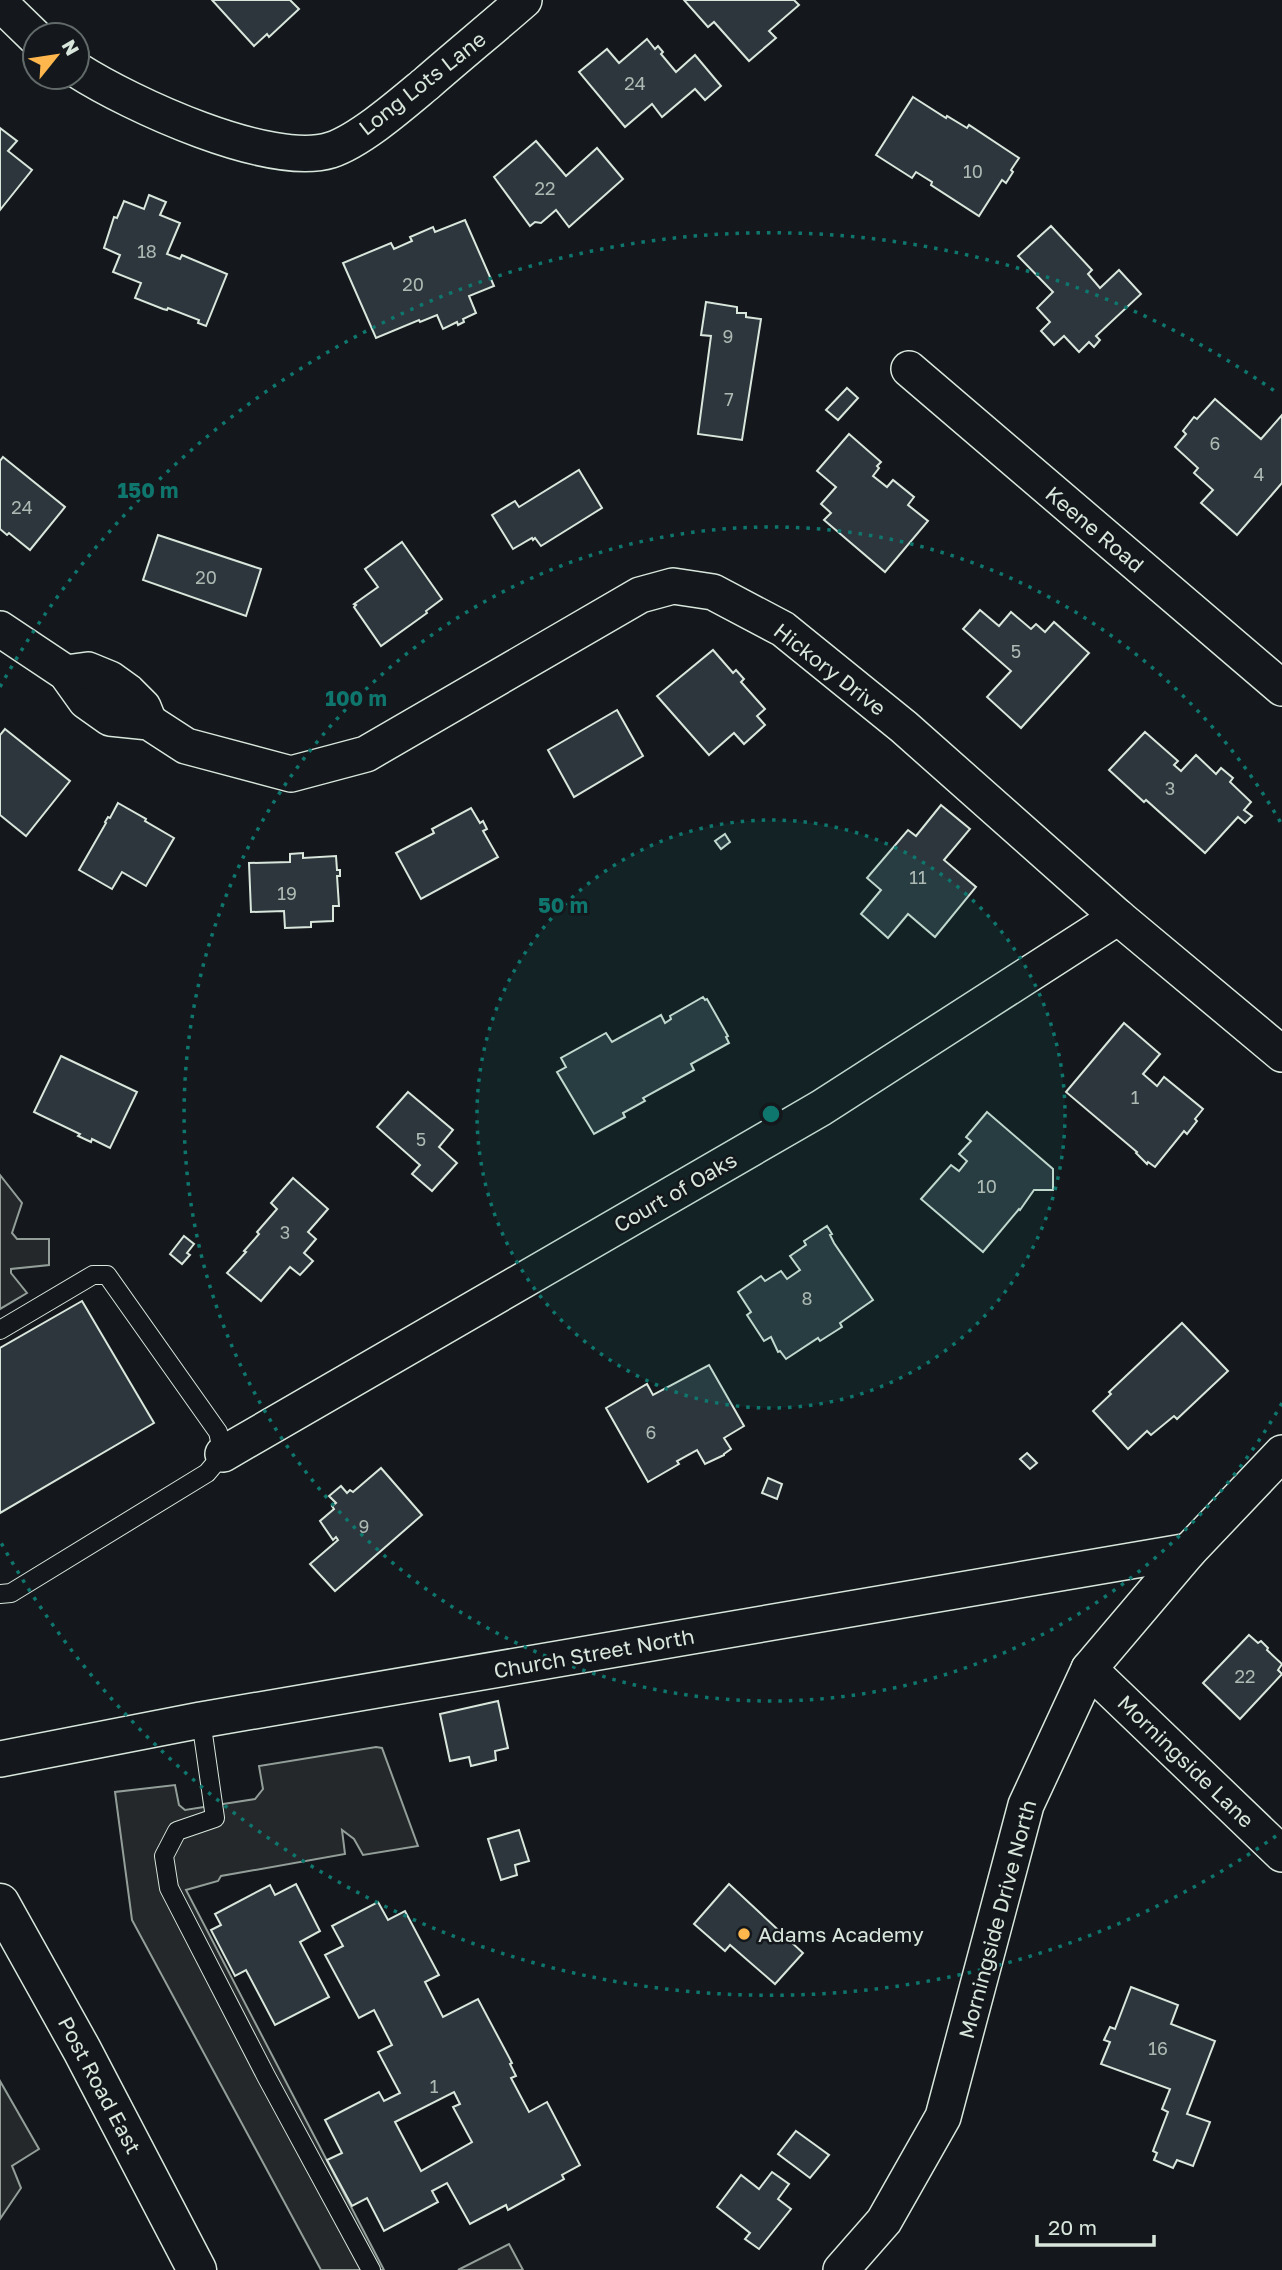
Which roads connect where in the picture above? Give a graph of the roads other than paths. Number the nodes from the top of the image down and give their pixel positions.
1 (524, 0) edge
2 (0, 3) edge
3 (21, 23) edge
4 (91, 79) edge
5 (909, 369) dead end
6 (0, 629) edge
7 (1282, 688) edge
8 (1118, 917) junction
9 (1282, 1054) edge
10 (0, 1329) edge
11 (1282, 1452) edge
12 (223, 1454) junction
13 (1189, 1551) junction
14 (0, 1594) edge
15 (1089, 1669) junction
16 (201, 1720) junction
17 (0, 1759) edge
18 (1282, 1854) edge
19 (0, 1903) edge
20 (197, 2270) edge
21 (371, 2270) edge
22 (841, 2270) edge

1 - 4 street, Long Lots Lane
2 - 3 street
5 - 7 street, Keene Road
6 - 8 street, Hickory Drive
8 - 9 street, Hickory Drive
8 - 12 street, Court of Oaks
10 - 12 lane
11 - 13 street, Morningside Drive North
12 - 14 lane
13 - 15 street, Morningside Drive North
13 - 16 street, Church Street North
15 - 18 street, Morningside Lane
15 - 22 street, Morningside Drive North
16 - 17 street, Church Street North
16 - 21 lane
19 - 20 main road, Post Road East

